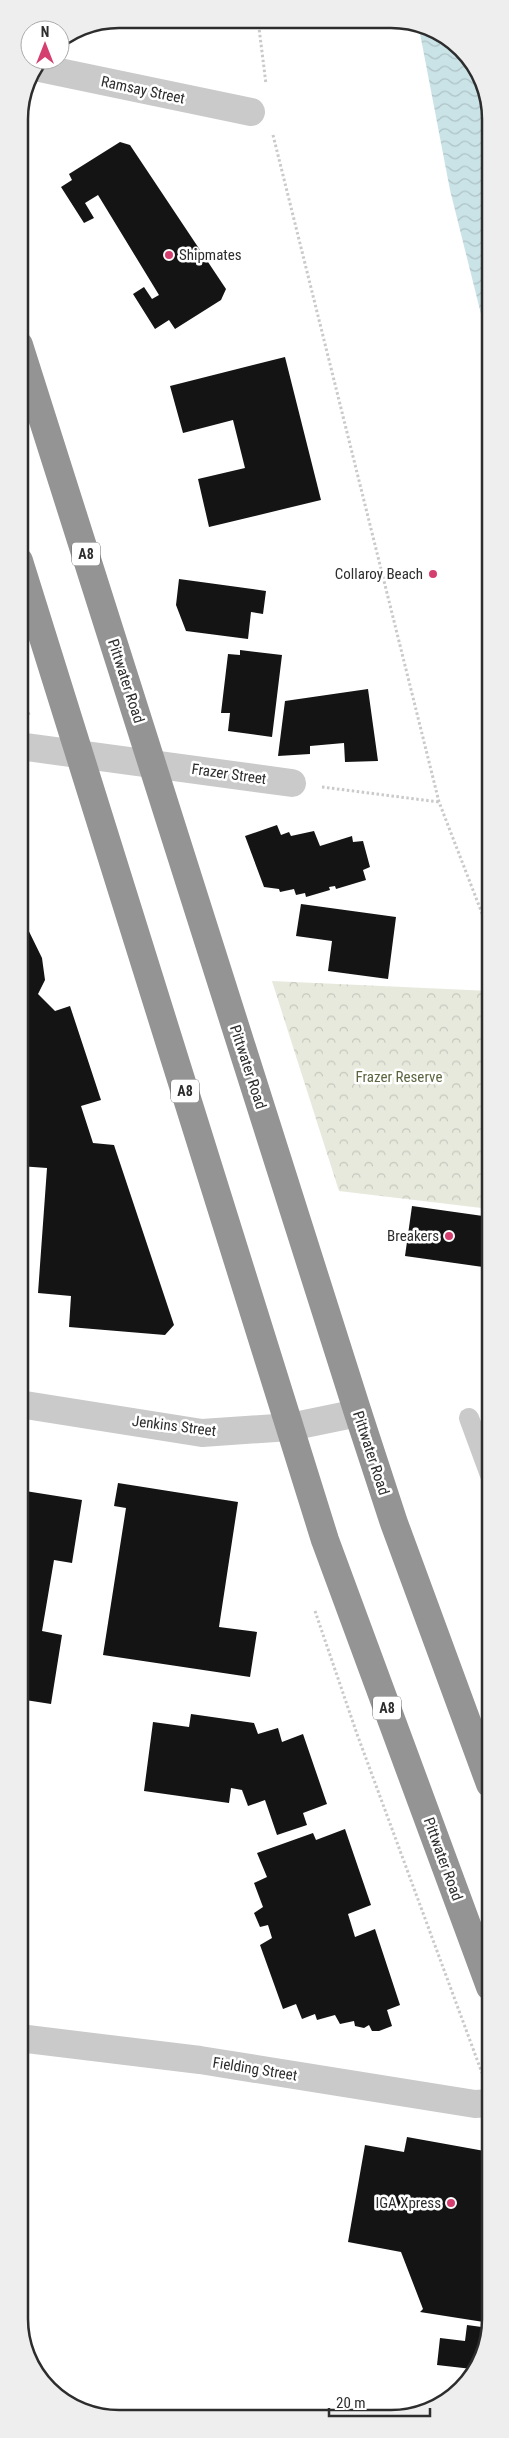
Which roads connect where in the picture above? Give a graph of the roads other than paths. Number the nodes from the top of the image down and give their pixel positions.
1 (49, 70) edge
2 (251, 112) road end
3 (28, 373) edge
4 (28, 589) edge
5 (28, 747) edge
6 (81, 754) junction
7 (152, 764) junction
8 (292, 783) road end
9 (28, 1405) edge
10 (358, 1413) junction
11 (468, 1418) dead end
12 (290, 1427) junction
13 (481, 1453) edge
14 (481, 1760) edge
15 (481, 1962) edge
16 (28, 2039) edge
17 (481, 2103) edge

1 - 2 street, Ramsay Street
3 - 7 highway, Pittwater Road / A8
4 - 6 highway, Pittwater Road / A8
5 - 6 street, Frazer Street
6 - 7 street, Frazer Street
6 - 12 highway, Pittwater Road / A8
7 - 8 street, Frazer Street
7 - 10 highway, Pittwater Road / A8
9 - 12 street, Jenkins Street
10 - 12 street, Jenkins Street
10 - 14 highway, Pittwater Road / A8
11 - 13 lane
12 - 15 highway, Pittwater Road / A8
16 - 17 street, Fielding Street

